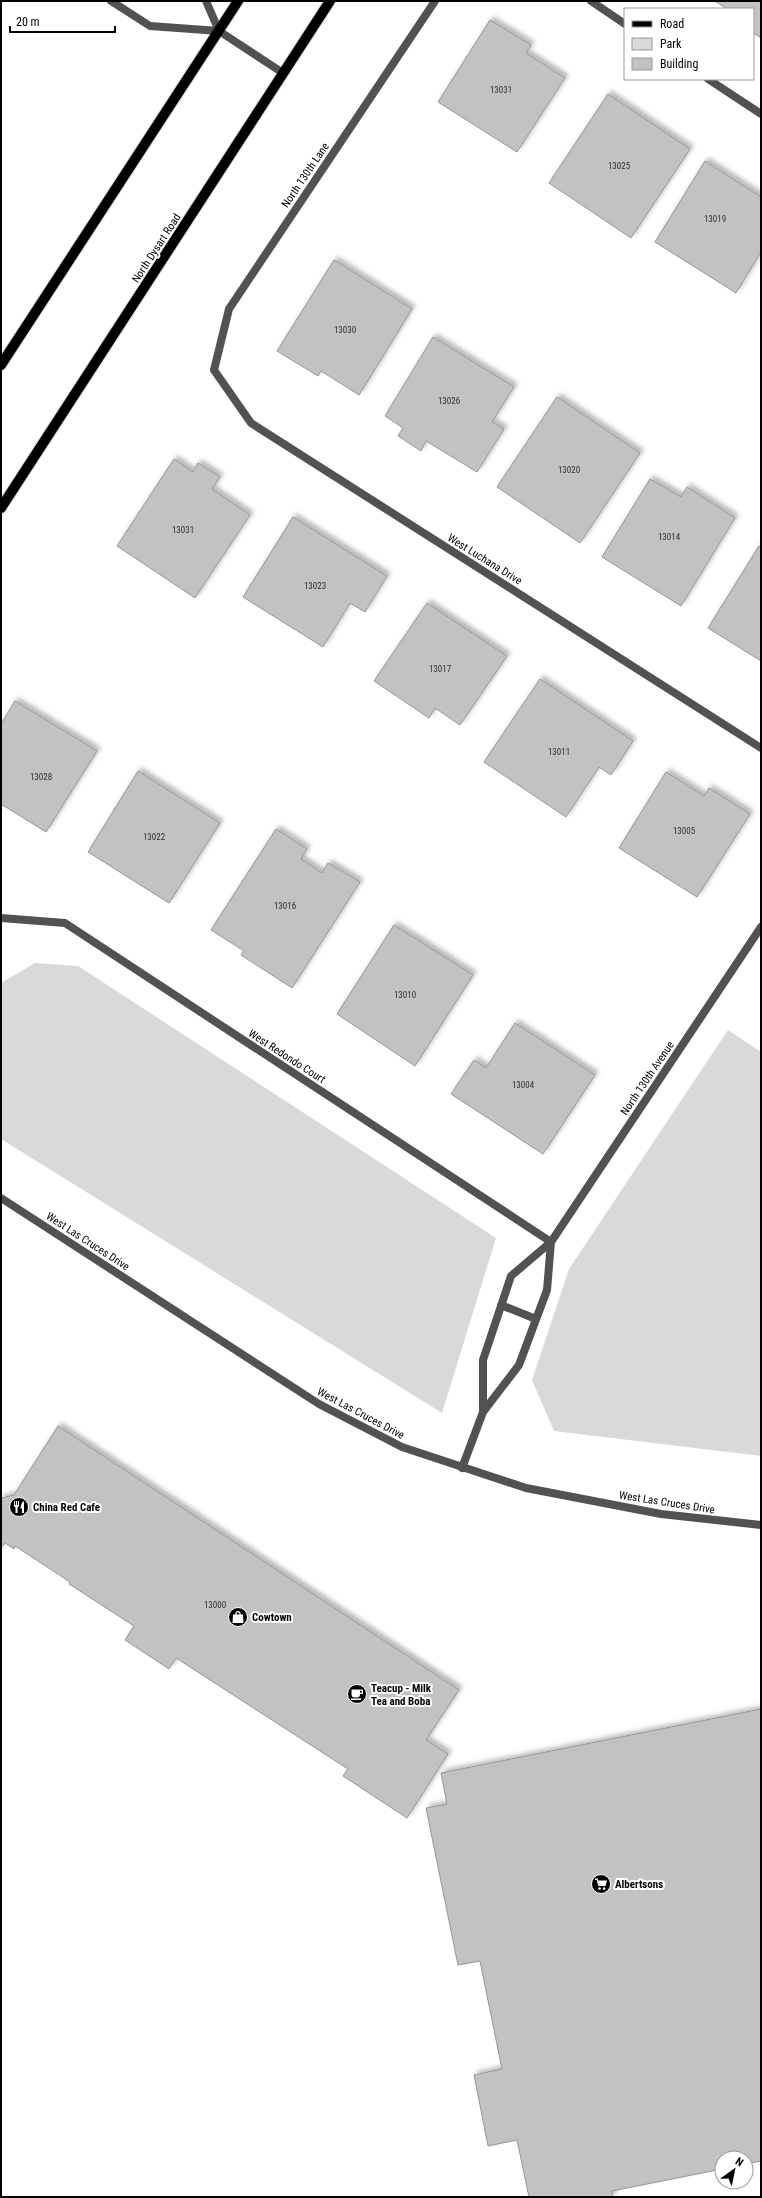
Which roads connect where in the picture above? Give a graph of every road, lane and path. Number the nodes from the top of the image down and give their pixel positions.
1 (111, 1) edge
2 (206, 1) edge
3 (238, 1) edge
4 (330, 1) edge
5 (435, 1) edge
6 (591, 1) edge
7 (624, 23) edge
8 (219, 30) junction
9 (284, 73) junction
10 (710, 80) edge
11 (761, 114) edge
12 (1, 365) edge
13 (214, 370) joint
14 (1, 508) edge
15 (761, 748) edge
16 (1, 918) edge
17 (761, 927) edge
18 (1, 1198) edge
19 (551, 1242) junction
20 (501, 1305) junction
21 (536, 1318) junction
22 (483, 1412) junction
23 (462, 1468) junction
24 (761, 1525) edge

1 - 8 street
2 - 8 street
3 - 8 main road
4 - 9 main road, North Dysart Road
5 - 13 street, North 130th Lane
6 - 7 street
8 - 9 street
8 - 12 main road
9 - 14 main road, North Dysart Road
10 - 11 street
13 - 15 street, West Luchana Drive
16 - 19 street, West Redondo Court
17 - 19 street, North 130th Avenue
18 - 23 street, West Las Cruces Drive
19 - 20 street, North 130th Avenue
19 - 21 street, North 130th Avenue
20 - 21 street
20 - 22 street, North 130th Avenue
21 - 22 street, North 130th Avenue
22 - 23 street, North 130th Avenue
23 - 24 street, West Las Cruces Drive

